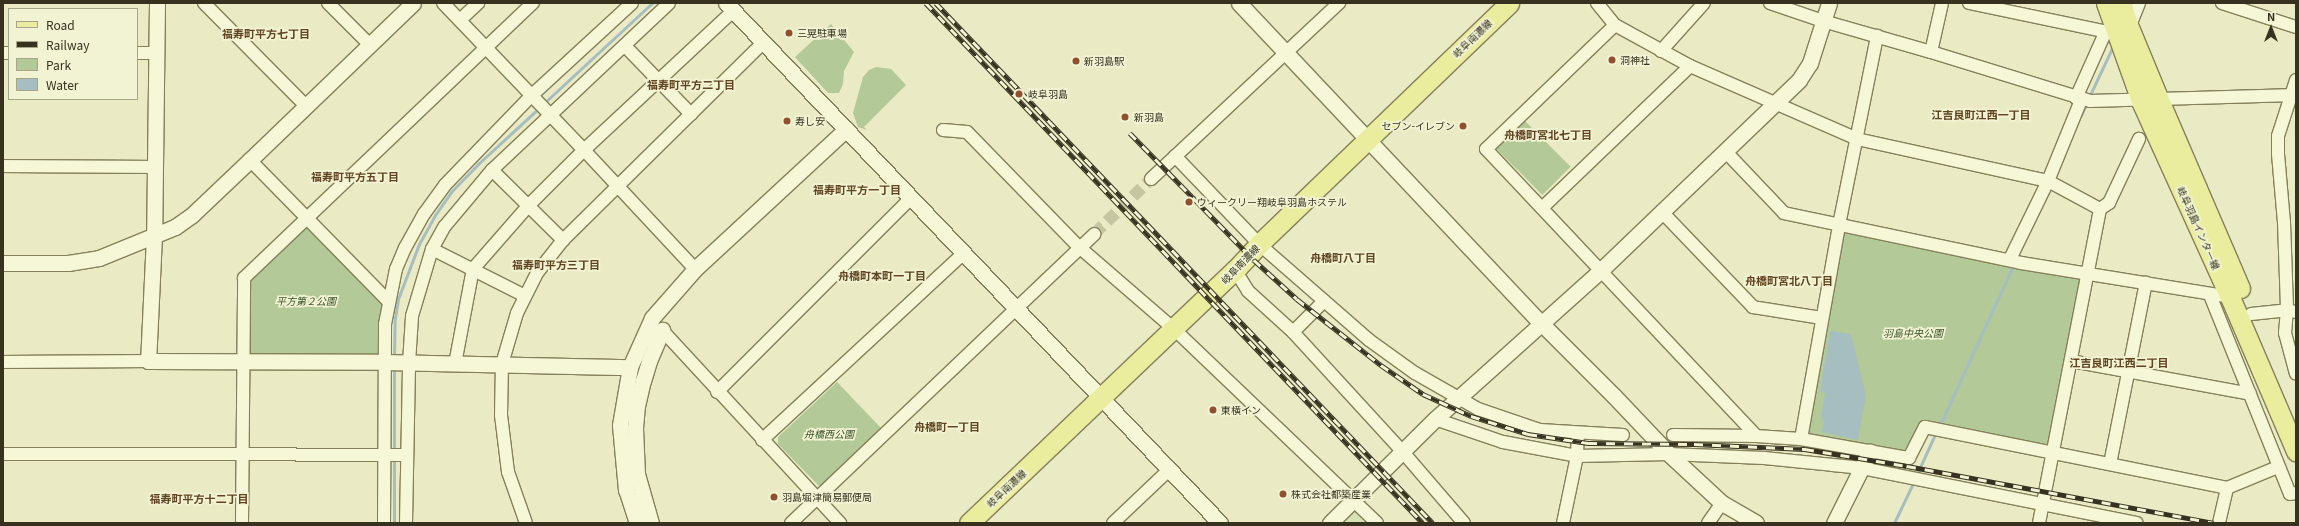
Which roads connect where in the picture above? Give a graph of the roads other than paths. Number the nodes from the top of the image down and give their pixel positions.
1 (157, 3) edge
2 (204, 3) edge
3 (328, 3) edge
4 (413, 3) edge
5 (443, 3) edge
6 (478, 3) edge
7 (533, 3) edge
8 (632, 3) edge
9 (669, 3) edge
10 (1239, 3) edge
11 (1339, 3) edge
12 (1509, 3) edge
13 (1597, 3) edge
14 (1704, 3) edge
15 (1770, 3) edge
16 (1829, 3) edge
17 (1942, 3) edge
18 (1970, 3) edge
19 (2106, 3) edge
20 (2121, 3) edge
21 (2139, 3) edge
22 (2222, 3) edge
23 (730, 7) edge
24 (460, 20) junction
25 (1823, 21) junction
26 (1615, 26) junction
27 (2296, 27) edge
28 (2119, 30) junction
29 (1877, 36) junction
30 (763, 44) junction
31 (370, 45) junction
32 (625, 46) junction
33 (486, 48) junction
34 (1662, 51) junction
35 (1931, 52) junction
36 (138, 53) edge
37 (156, 53) junction
38 (1286, 53) junction
39 (1690, 66) junction
40 (2296, 80) edge
41 (658, 81) junction
42 (2294, 94) edge
43 (534, 98) junction
44 (2083, 100) junction
45 (2150, 101) junction
46 (1775, 104) junction
47 (306, 106) junction
48 (549, 114) junction
49 (692, 114) junction
50 (846, 129) junction
51 (943, 130) dead end
52 (2139, 139) dead end
53 (1366, 140) junction
54 (1857, 140) junction
55 (584, 150) junction
56 (1726, 152) junction
57 (1174, 156) junction
58 (250, 160) junction
59 (3, 166) edge
60 (154, 167) junction
61 (492, 170) junction
62 (1151, 179) tunnel mouth
63 (2048, 181) junction
64 (618, 187) junction
65 (911, 198) junction
66 (529, 205) junction
67 (1542, 208) junction
68 (2100, 209) junction
69 (1662, 212) junction
70 (308, 218) junction
71 (2290, 222) edge
72 (1839, 225) junction
73 (1094, 234) tunnel mouth
74 (154, 236) junction
75 (563, 240) junction
76 (1259, 244) junction
77 (1079, 247) junction
78 (432, 249) junction
79 (964, 253) junction
80 (2010, 259) junction
81 (3, 263) edge
82 (473, 269) junction
83 (695, 269) junction
84 (1235, 270) junction
85 (1600, 271) junction
86 (2087, 273) junction
87 (2146, 283) junction
88 (2210, 295) junction
89 (525, 296) junction
90 (2230, 298) junction
91 (1324, 301) junction
92 (388, 302) junction
93 (1017, 308) junction
94 (2291, 311) edge
95 (2251, 314) junction
96 (1822, 318) junction
97 (1541, 324) junction
98 (1172, 328) junction
99 (662, 330) joint
100 (1293, 332) junction
101 (2071, 360) junction
102 (148, 361) junction
103 (3, 362) edge
104 (243, 362) junction
105 (386, 362) junction
106 (407, 362) junction
107 (455, 364) junction
108 (502, 364) junction
109 (630, 367) junction
110 (2128, 371) junction
111 (2296, 374) edge
112 (717, 392) junction
113 (2250, 394) junction
114 (1102, 397) junction
115 (1458, 398) junction
116 (1435, 419) junction
117 (2296, 419) edge
118 (1578, 433) junction
119 (1623, 435) dead end
120 (1674, 435) dead end
121 (1756, 436) junction
122 (1801, 439) junction
123 (762, 440) junction
124 (1402, 451) junction
125 (1870, 451) junction
126 (2296, 451) edge
127 (2053, 453) junction
128 (3, 454) edge
129 (242, 454) junction
130 (1669, 454) junction
131 (386, 456) junction
132 (405, 456) junction
133 (1577, 456) junction
134 (2110, 464) junction
135 (2278, 467) junction
136 (1862, 468) junction
137 (1170, 469) junction
138 (2227, 488) junction
139 (2296, 493) edge
140 (816, 499) junction
141 (1353, 500) junction
142 (1722, 503) junction
143 (2042, 505) junction
144 (1218, 522) edge
145 (242, 523) edge
146 (384, 523) edge
147 (406, 523) edge
148 (526, 523) edge
149 (637, 523) edge
150 (651, 523) edge
151 (791, 523) edge
152 (840, 523) edge
153 (969, 523) edge
154 (1113, 523) edge
155 (1330, 523) edge
156 (1377, 523) edge
157 (1464, 523) edge
158 (1563, 523) edge
159 (1708, 523) edge
160 (1756, 523) edge
161 (1834, 523) edge
162 (2039, 523) edge
163 (2136, 523) edge
164 (2219, 523) edge

1 - 37 street
2 - 47 street
3 - 31 street
4 - 31 street
5 - 24 street
6 - 24 street
7 - 33 street
8 - 43 street
9 - 32 street
10 - 38 street
11 - 38 street
12 - 53 main road, 岐阜南濃線
13 - 26 street
14 - 34 street
15 - 25 street
16 - 25 street
17 - 35 street
18 - 28 street
19 - 28 main road, 岐阜羽島インター線
20 - 28 main road, 岐阜羽島インター線
21 - 28 street
22 - 27 street
23 - 30 street
23 - 41 street
24 - 33 street
25 - 29 street
25 - 46 street
26 - 34 street
26 - 67 street
28 - 44 street
28 - 45 main road, 岐阜羽島インター線
29 - 35 street
29 - 54 street
30 - 49 street
30 - 50 street
31 - 47 street
32 - 41 street
32 - 48 street
33 - 43 street
33 - 70 street
34 - 39 street
35 - 44 street
36 - 37 street
37 - 60 street
38 - 53 street
38 - 57 street
39 - 46 street
39 - 67 street
40 - 42 street
41 - 49 street
41 - 55 street
42 - 45 street
42 - 71 street
43 - 48 street
43 - 92 street
44 - 45 street
44 - 63 street
45 - 90 main road, 岐阜羽島インター線
45 - 95 main road, 岐阜羽島インター線
46 - 54 street
46 - 56 street
47 - 58 street
48 - 55 street
48 - 61 street
49 - 64 street
50 - 65 street
50 - 83 street
51 - 77 street
52 - 68 street
53 - 76 main road, 岐阜南濃線
53 - 97 street
54 - 63 street
54 - 72 street
55 - 64 street
55 - 66 street
56 - 69 street
56 - 72 street
57 - 62 street
57 - 76 street
58 - 70 street
58 - 74 street
59 - 60 street
60 - 74 street
61 - 66 street
61 - 78 street
63 - 68 street
63 - 80 street
64 - 75 street
64 - 83 street
65 - 79 street
65 - 112 street
66 - 75 street
66 - 82 street
67 - 85 street
68 - 86 street
69 - 85 street
69 - 96 street
70 - 92 street
70 - 104 street
71 - 94 street
72 - 80 street
72 - 96 street
73 - 77 street
74 - 81 street
74 - 102 street
75 - 89 street
76 - 84 main road, 岐阜南濃線
76 - 91 street
77 - 93 street
77 - 98 street
78 - 82 street
78 - 106 street
79 - 93 street
79 - 123 street
80 - 86 street
82 - 89 street
82 - 107 street
83 - 109 street
84 - 98 main road, 岐阜南濃線
84 - 100 street
85 - 97 street
85 - 121 street
86 - 87 street
86 - 101 street
87 - 88 street
87 - 110 street
88 - 90 street
88 - 113 street
89 - 108 street
90 - 126 main road, 岐阜羽島インター線
91 - 100 street
91 - 115 street
92 - 105 street
93 - 114 street
93 - 140 street
94 - 95 street
94 - 111 street
95 - 117 main road, 岐阜羽島インター線
96 - 122 street
97 - 115 street
97 - 130 street
98 - 114 main road, 岐阜南濃線
98 - 141 street
99 - 112 street
99 - 150 street
100 - 124 street
101 - 110 street
101 - 127 street
102 - 103 street
102 - 104 street
104 - 105 street
104 - 129 street
105 - 106 street
105 - 131 street
106 - 107 street
106 - 132 street
107 - 108 street
108 - 109 street
108 - 148 street
109 - 149 street
110 - 113 street
110 - 134 street
112 - 123 street
113 - 135 street
114 - 137 street
114 - 153 main road, 岐阜南濃線
115 - 116 street
115 - 118 street
116 - 124 street
116 - 133 street
118 - 119 street
118 - 133 street
120 - 121 street
121 - 122 street
122 - 125 street
123 - 140 street
124 - 141 street
124 - 157 street
125 - 127 street
125 - 136 street
127 - 134 street
127 - 143 street
128 - 129 street
129 - 131 street
129 - 145 street
130 - 133 street
130 - 136 street
130 - 142 street
131 - 132 street
131 - 146 street
132 - 147 street
133 - 158 street
134 - 138 street
135 - 138 street
135 - 139 street
136 - 143 street
136 - 161 street
137 - 144 street
137 - 154 street
138 - 164 street
140 - 151 street
140 - 152 street
141 - 155 street
141 - 156 street
142 - 159 street
142 - 160 street
143 - 162 street
143 - 163 street

